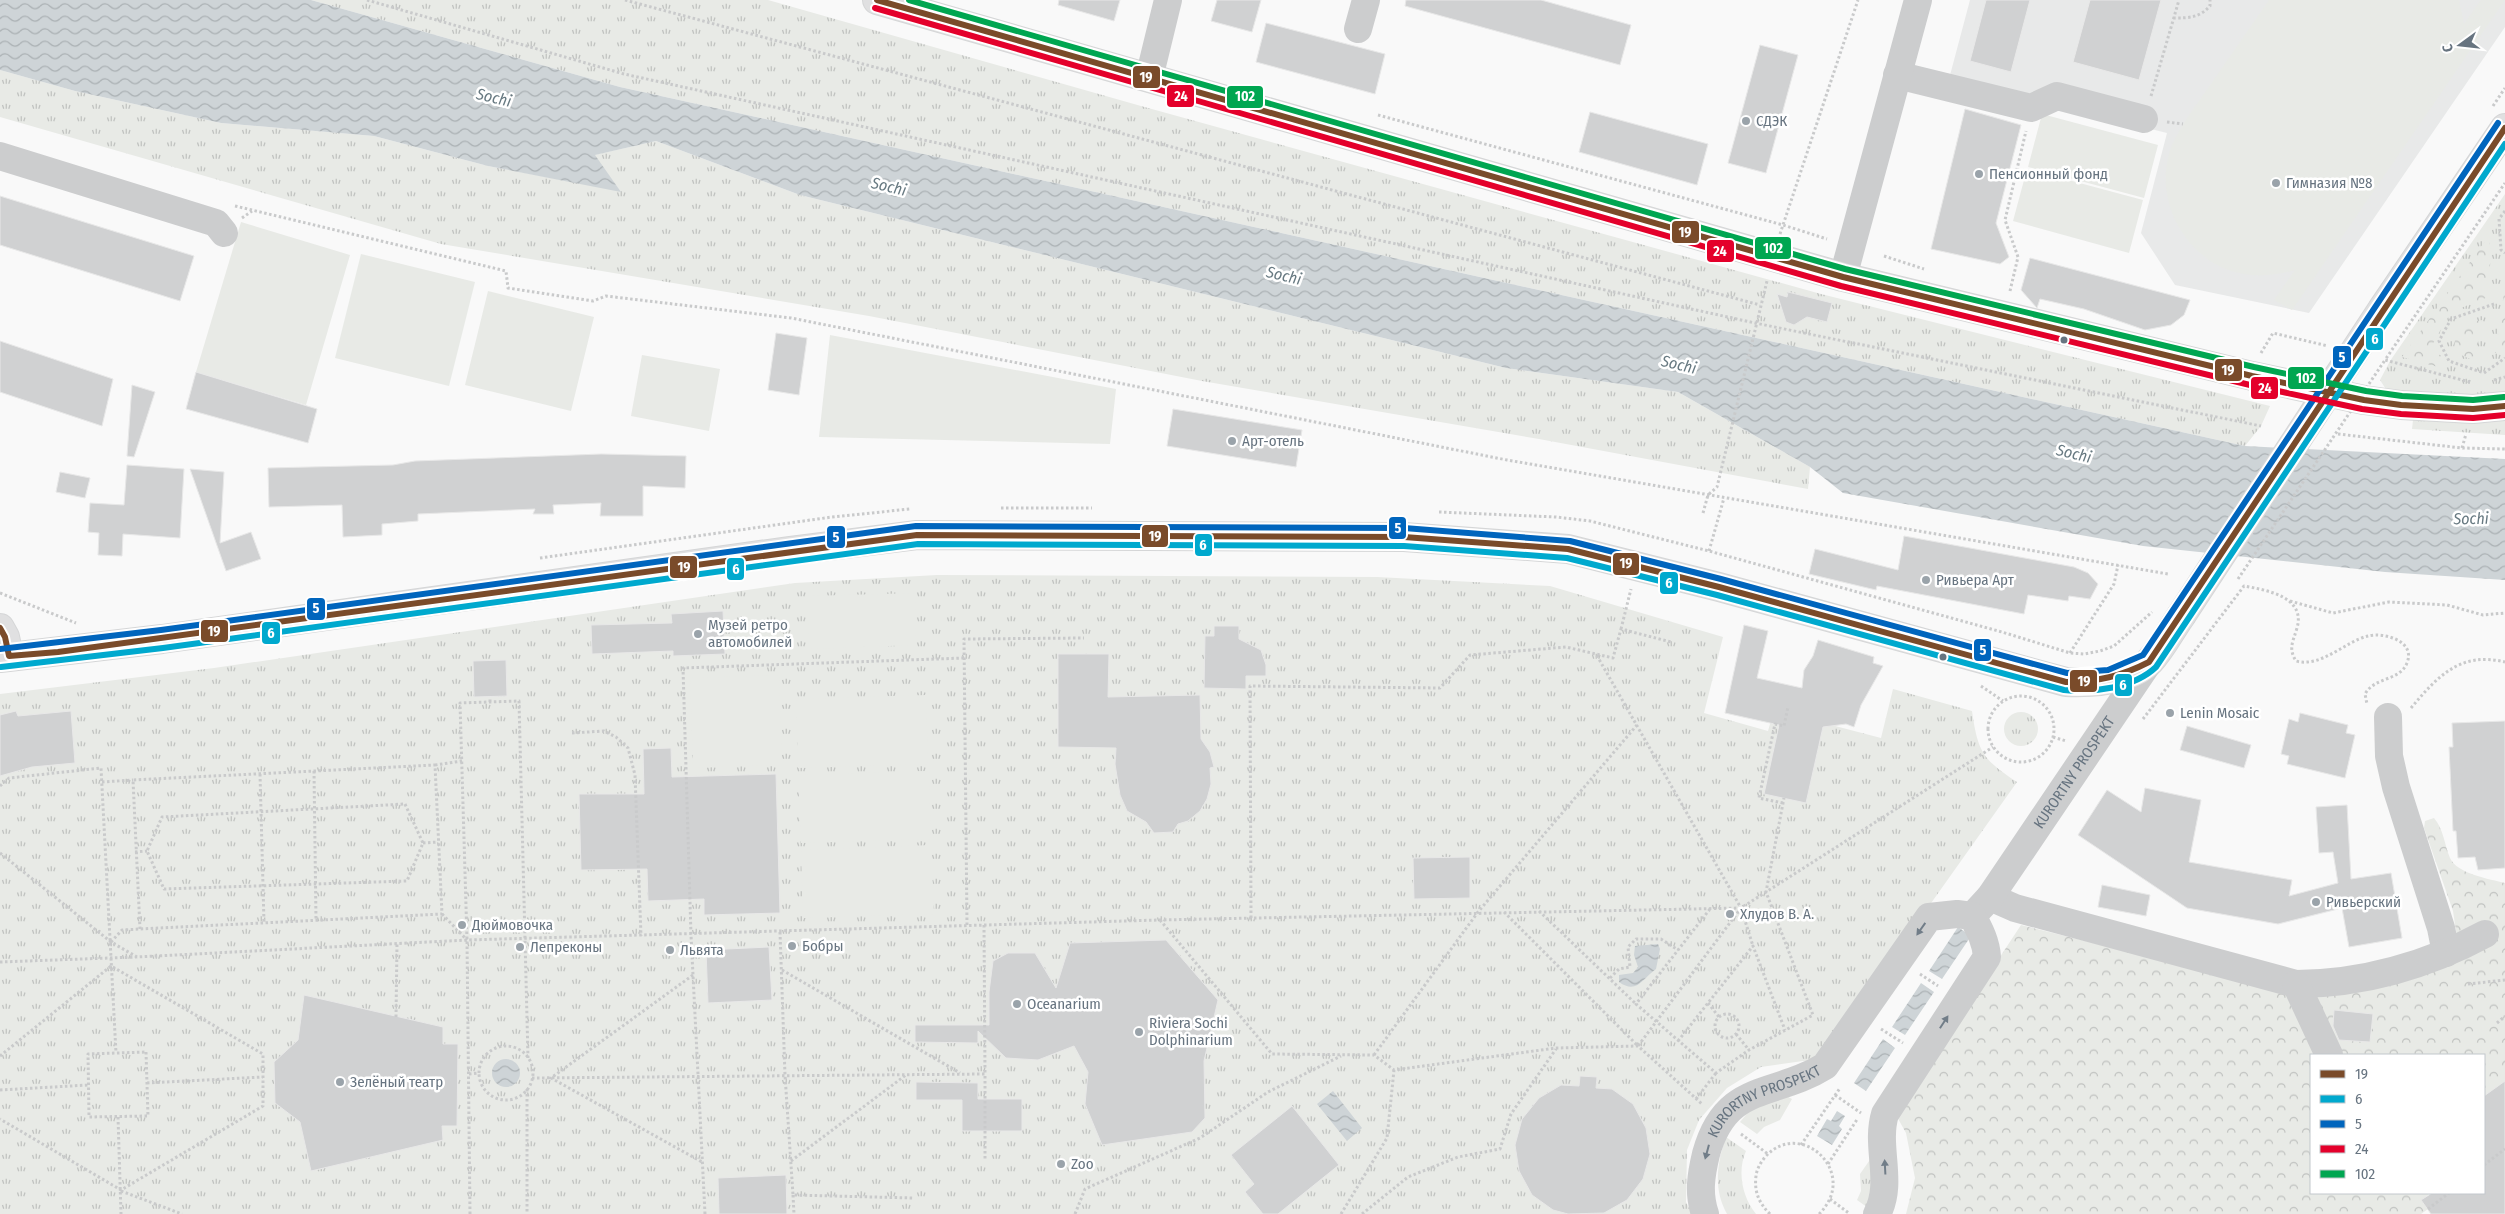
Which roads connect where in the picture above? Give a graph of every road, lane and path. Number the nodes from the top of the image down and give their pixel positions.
1 (367, 0) edge
2 (624, 0) edge
3 (877, 0) edge
4 (1168, 0) edge
5 (1366, 0) edge
6 (1858, 0) edge
7 (1918, 0) edge
8 (2178, 0) edge
9 (2210, 0) edge
10 (2173, 18) junction
11 (1358, 29) dead end
12 (1897, 75) junction
13 (1149, 78) junction
14 (2031, 108) junction
15 (1371, 113) dead end
16 (2144, 119) junction
17 (2183, 124) dead end
18 (2505, 128) edge
19 (0, 156) edge
20 (2505, 183) edge
21 (233, 205) dead end
22 (2505, 211) edge
23 (1783, 225) junction
24 (224, 232) dead end
25 (1830, 240) dead end
26 (2505, 253) edge
27 (1843, 277) junction
28 (1768, 280) dead end
29 (2494, 304) dead end
30 (1760, 305) junction
31 (2004, 315) junction
32 (1756, 323) junction
33 (2273, 333) dead end
34 (2334, 348) dead end
35 (2505, 358) edge
36 (2385, 360) junction
37 (2467, 382) dead end
38 (2505, 406) edge
39 (2261, 426) dead end
40 (2338, 434) dead end
41 (2505, 449) edge
42 (1708, 495) junction
43 (1724, 498) junction
44 (1703, 513) dead end
45 (2118, 565) junction
46 (2168, 574) dead end
47 (2233, 586) dead end
48 (2290, 601) junction
49 (2169, 611) junction
50 (2505, 613) edge
51 (0, 628) edge
52 (2209, 632) dead end
53 (1084, 638) dead end
54 (1671, 642) dead end
55 (2070, 653) junction
56 (1596, 654) junction
57 (4, 657) edge
58 (964, 658) junction
59 (2149, 662) junction
60 (2505, 662) edge
61 (490, 696) dead end
62 (490, 702) junction
63 (1788, 707) dead end
64 (2388, 717) junction
65 (1637, 725) junction
66 (572, 732) dead end
67 (1993, 747) junction
68 (462, 761) junction
69 (435, 765) junction
70 (314, 771) junction
71 (260, 774) junction
72 (133, 780) junction
73 (102, 782) junction
74 (0, 786) edge
75 (315, 809) junction
76 (261, 812) junction
77 (438, 842) junction
78 (423, 843) junction
79 (135, 852) junction
80 (147, 852) junction
81 (0, 853) edge
82 (316, 884) junction
83 (263, 886) junction
84 (1766, 892) junction
85 (1981, 907) junction
86 (1710, 908) junction
87 (1741, 908) junction
88 (1539, 911) junction
89 (1478, 912) junction
90 (1504, 912) junction
91 (442, 914) junction
92 (1251, 918) junction
93 (316, 920) junction
94 (1159, 920) junction
95 (264, 923) junction
96 (967, 925) junction
97 (984, 925) junction
98 (140, 929) junction
99 (780, 932) junction
100 (2485, 934) dead end
101 (691, 935) junction
102 (641, 936) junction
103 (525, 939) junction
104 (467, 940) junction
105 (110, 942) junction
106 (396, 944) junction
107 (1753, 946) junction
108 (1678, 950) junction
109 (2446, 954) junction
110 (137, 957) junction
111 (111, 958) junction
112 (0, 962) edge
113 (112, 966) junction
114 (782, 969) junction
115 (1918, 972) dead end
116 (693, 975) junction
117 (1610, 978) junction
118 (2505, 980) edge
119 (2296, 984) junction
120 (2468, 984) dead end
121 (1943, 989) dead end
122 (1708, 1003) junction
123 (1636, 1004) junction
124 (396, 1016) dead end
125 (2505, 1016) edge
126 (1719, 1017) junction
127 (1656, 1023) junction
128 (2497, 1023) dead end
129 (1880, 1028) dead end
130 (1785, 1030) junction
131 (1736, 1034) junction
132 (1678, 1041) junction
133 (1906, 1045) dead end
134 (1638, 1046) junction
135 (1556, 1048) junction
136 (1749, 1050) junction
137 (116, 1053) junction
138 (1374, 1054) junction
139 (2328, 1054) edge
140 (1344, 1055) junction
141 (0, 1056) edge
142 (528, 1058) junction
143 (1394, 1070) junction
144 (479, 1073) junction
145 (1716, 1073) junction
146 (469, 1074) junction
147 (962, 1074) junction
148 (985, 1074) junction
149 (785, 1075) junction
150 (906, 1075) junction
151 (698, 1076) junction
152 (263, 1077) junction
153 (532, 1078) junction
154 (550, 1078) junction
155 (147, 1083) junction
156 (88, 1085) junction
157 (527, 1089) junction
158 (0, 1090) edge
159 (1835, 1095) dead end
160 (1696, 1099) junction
161 (1829, 1104) dead end
162 (1861, 1113) dead end
163 (118, 1117) junction
164 (0, 1119) edge
165 (1721, 1119) junction
166 (1855, 1123) dead end
167 (1801, 1145) junction
168 (2505, 1149) edge
169 (1768, 1154) junction
170 (985, 1160) dead end
171 (791, 1161) junction
172 (702, 1162) junction
173 (1828, 1164) junction
174 (2485, 1164) edge
175 (121, 1190) junction
176 (2448, 1194) edge
177 (793, 1195) junction
178 (913, 1198) dead end
179 (1830, 1199) junction
180 (2428, 1209) dead end
181 (1702, 1210) edge
182 (1367, 1212) edge
183 (121, 1214) edge
184 (182, 1214) edge
185 (470, 1214) edge
186 (527, 1214) edge
187 (705, 1214) edge
188 (794, 1214) edge
189 (1075, 1214) edge
190 (1341, 1214) edge
191 (1362, 1214) edge
192 (1770, 1214) edge
193 (1819, 1214) edge
194 (1850, 1214) edge
195 (1877, 1214) edge

1 - 32 path
2 - 30 path
3 - 13 main road
4 - 13 street
5 - 11 street
6 - 23 path
7 - 12 street
8 - 10 path
9 - 10 path
10 - 16 path
12 - 14 street
12 - 27 street
13 - 27 main road
14 - 16 street
14 - 31 path
15 - 23 path
16 - 17 path
18 - 49 main road, KURORTNY PROSPEKT, bridge
19 - 24 street
20 - 36 path
21 - 42 path
22 - 26 path
23 - 25 path
27 - 31 main road
28 - 30 path
29 - 35 path
30 - 32 path
31 - 38 main road
32 - 39 path
32 - 42 path
33 - 34 path
36 - 37 path
36 - 47 path, bridge
40 - 41 path
42 - 43 path
42 - 44 path
43 - 45 path
43 - 55 path
45 - 46 path
45 - 55 path
48 - 50 path
48 - 52 path
48 - 64 path
49 - 55 path
49 - 59 main road, KURORTNY PROSPEKT
51 - 57 main road
53 - 58 path
54 - 56 path
56 - 65 path
56 - 92 path
57 - 59 main road
58 - 96 path
58 - 101 path
59 - 85 street, KURORTNY PROSPEKT
60 - 64 path
61 - 62 path
62 - 68 path
62 - 103 path
63 - 84 path
64 - 109 street
65 - 87 path
65 - 89 path
66 - 102 path
67 - 67 path
67 - 84 path
68 - 69 path
68 - 104 path
69 - 70 path
69 - 77 path
70 - 71 path
70 - 75 path
71 - 72 path
71 - 76 path
72 - 73 path
72 - 79 path
73 - 74 path
73 - 105 path
75 - 76 path
75 - 78 path
75 - 82 path
76 - 80 path
76 - 83 path
77 - 78 path
77 - 91 path
78 - 82 path
79 - 80 path
79 - 98 path
80 - 83 path
81 - 105 path
82 - 83 path
82 - 93 path
83 - 95 path
84 - 87 path
84 - 130 path
85 - 119 street
85 -> 165 street, KURORTNY PROSPEKT
195 -> 85 street
86 - 87 path
86 - 88 path
86 - 108 path
87 - 107 path
87 - 127 path
88 - 90 path
88 - 117 path
89 - 90 path
89 - 92 path
89 - 138 path
90 - 134 path
91 - 93 path
91 - 104 path
92 - 94 path
93 - 95 path
94 - 97 path
94 - 140 path
95 - 98 path
96 - 97 path
96 - 99 path
97 - 148 path
98 - 105 path
99 - 101 path
99 - 114 path
100 - 109 street
101 - 102 path
101 - 116 path
102 - 103 path
103 - 104 path
103 - 142 path
104 - 106 path
104 - 146 path
105 - 110 path
105 - 111 path
106 - 110 path
106 - 124 path
107 - 122 path
107 - 130 path
108 - 117 path
108 - 123 path
109 - 119 street
110 - 111 path
111 - 112 path
111 - 113 path
113 - 137 path
113 - 141 path
113 - 152 path
114 - 147 path
114 - 149 path
115 - 121 path
116 - 151 path
116 - 154 path
117 - 123 path
118 - 120 path
119 - 139 street
122 - 126 path
122 - 132 path
123 - 127 path
125 - 128 path
126 - 131 path
126 - 131 path
127 - 132 path
127 - 134 path
129 - 133 path
130 - 136 path
131 - 136 path
132 - 145 path
134 - 135 path
134 - 160 path
135 - 143 path
135 - 182 path
136 - 145 path
137 - 155 path
137 - 156 path
138 - 140 path
138 - 143 path
140 - 189 path
142 - 144 path
142 - 153 path
143 - 190 path
144 - 146 path
144 - 157 path
145 - 160 path
146 - 185 path
147 - 148 path
147 - 150 path
148 - 170 path
149 - 150 path
149 - 151 path
149 - 171 path
150 - 171 path
151 - 154 path
151 - 172 path
152 - 155 path
152 - 175 path
153 - 154 path
153 - 157 path
154 - 172 path
155 - 163 path
156 - 158 path
156 - 163 path
157 - 186 path
159 - 162 path
160 - 165 path
161 - 167 path
163 - 175 path
164 - 175 path
165 - 169 path
165 -> 181 street, KURORTNY PROSPEKT
166 - 173 path
167 - 169 path
167 - 173 path
168 - 174 path
169 - 192 path
171 - 177 path
172 - 187 path
173 - 179 path
175 - 183 path
175 - 184 path
176 - 180 path
177 - 178 path
177 - 188 path
179 - 193 path
179 - 194 path
182 - 191 path

